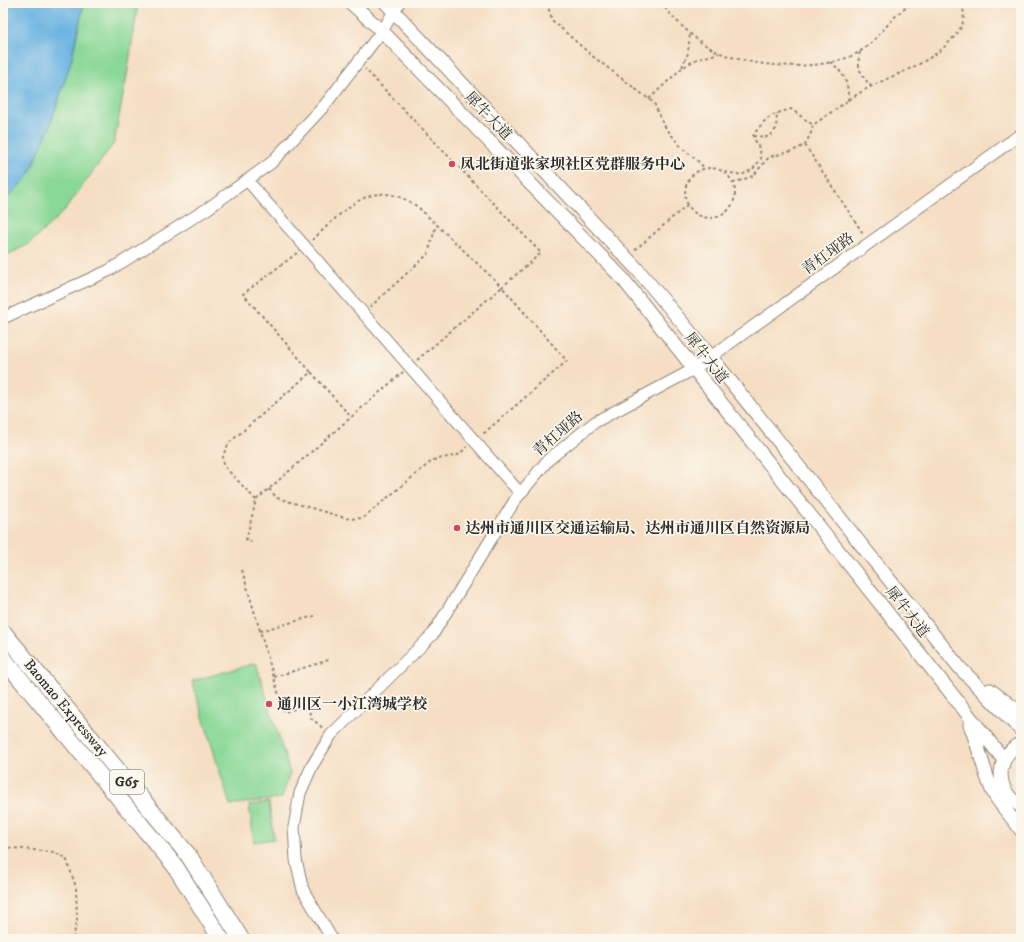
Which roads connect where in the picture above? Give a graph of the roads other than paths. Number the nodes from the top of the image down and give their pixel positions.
1 (351, 3) edge
2 (394, 6) edge
3 (382, 31) junction
4 (1021, 134) edge
5 (247, 180) junction
6 (3, 318) edge
7 (711, 357) junction
8 (694, 368) junction
9 (520, 494) junction
10 (3, 632) edge
11 (3, 658) edge
12 (960, 668) junction
13 (962, 707) junction
14 (1021, 713) edge
15 (1021, 730) edge
16 (1021, 743) edge
17 (1004, 760) junction
18 (1021, 806) edge
19 (1021, 830) edge
20 (221, 939) edge
21 (241, 939) edge
22 (332, 939) edge

1 - 3 main road, 犀牛大道
2 - 3 street
2 - 7 main road, 犀牛大道
3 - 5 street
3 - 8 main road, 犀牛大道
4 - 7 street, 青杠垭路
5 - 6 street
5 - 9 street
7 - 8 street, 青杠垭路
7 - 12 main road, 犀牛大道
8 - 9 street, 青杠垭路
8 - 13 main road, 犀牛大道
9 - 22 street, 青杠垭路
10 - 21 highway, Baomao Expressway / G65
11 - 20 highway, Baomao Expressway / G65
12 - 14 main road
12 - 15 main road, 犀牛大道
13 - 17 main road, 犀牛大道
13 - 19 main road
16 - 17 main road
17 - 18 main road

